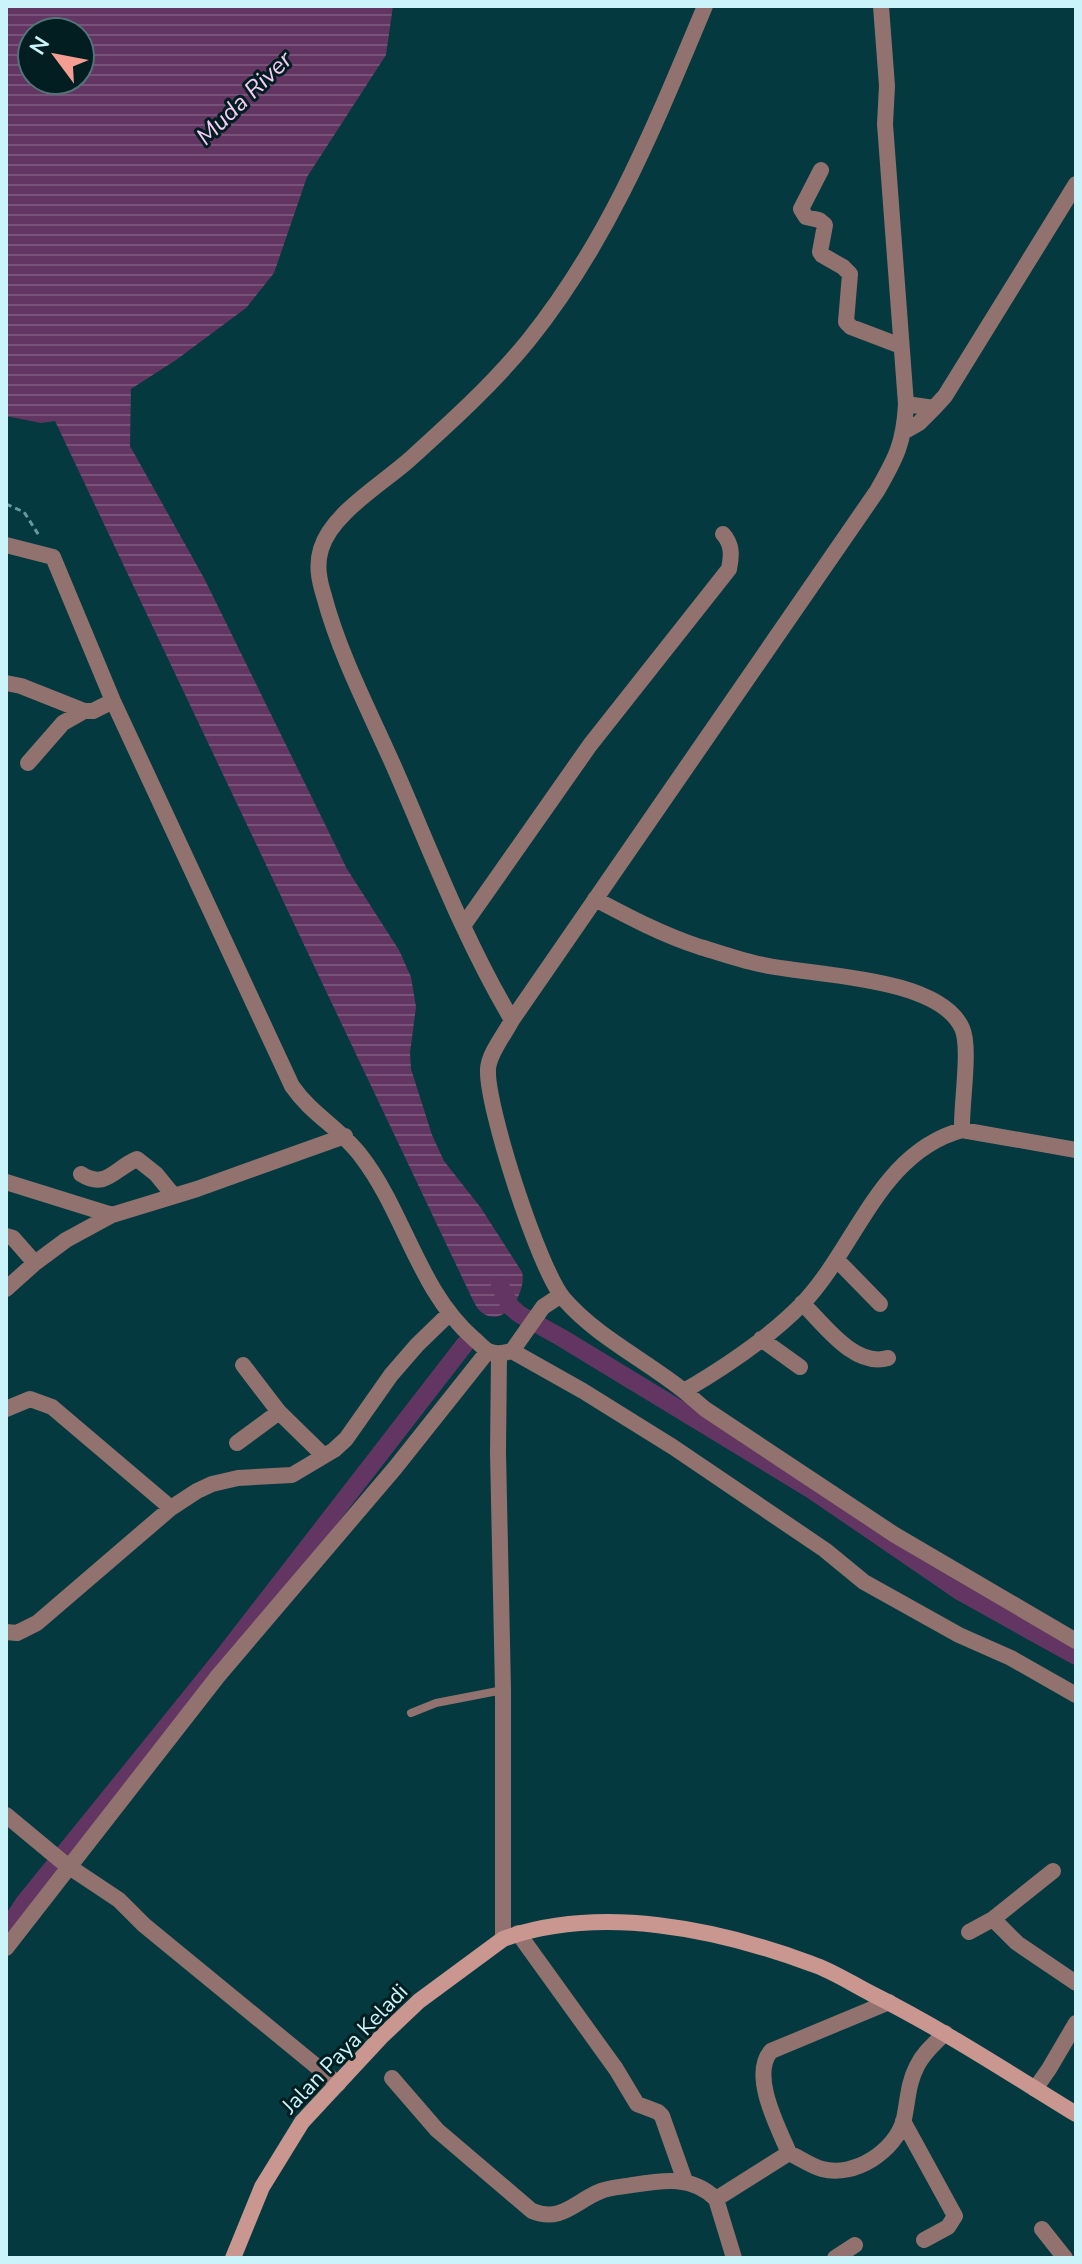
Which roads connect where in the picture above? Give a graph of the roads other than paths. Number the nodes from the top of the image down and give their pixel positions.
1 (705, 6) edge
2 (881, 6) edge
3 (821, 170) dead end
4 (1076, 184) edge
5 (901, 346) junction
6 (906, 404) junction
7 (934, 408) junction
8 (905, 431) junction
9 (723, 534) dead end
10 (6, 545) edge
11 (6, 683) edge
12 (113, 701) junction
13 (84, 711) junction
14 (28, 763) dead end
15 (595, 899) junction
16 (463, 926) junction
17 (512, 1020) junction
18 (962, 1130) junction
19 (345, 1136) junction
20 (1074, 1147) edge
21 (81, 1174) dead end
22 (6, 1182) edge
23 (174, 1196) junction
24 (112, 1215) junction
25 (6, 1236) edge
26 (837, 1260) junction
27 (35, 1263) junction
28 (6, 1289) edge
29 (561, 1295) junction
30 (802, 1303) junction
31 (880, 1304) dead end
32 (450, 1313) junction
33 (761, 1339) junction
34 (505, 1349) junction
35 (888, 1358) dead end
36 (243, 1365) dead end
37 (800, 1367) dead end
38 (684, 1391) junction
39 (6, 1409) edge
40 (279, 1412) junction
41 (237, 1443) dead end
42 (324, 1456) junction
43 (171, 1508) junction
44 (6, 1632) edge
45 (1076, 1641) edge
46 (503, 1690) junction
47 (1076, 1695) edge
48 (411, 1713) dead end
49 (6, 1815) edge
50 (67, 1866) junction
51 (1053, 1871) dead end
52 (993, 1919) junction
53 (969, 1932) dead end
54 (510, 1936) junction
55 (6, 1948) edge
56 (1076, 1983) edge
57 (889, 2002) junction
58 (1076, 2023) edge
59 (945, 2033) junction
60 (392, 2078) dead end
61 (338, 2084) junction
62 (1035, 2089) junction
63 (1076, 2114) edge
64 (903, 2121) junction
65 (789, 2153) junction
66 (685, 2181) junction
67 (716, 2199) junction
68 (1042, 2229) dead end
69 (924, 2240) dead end
70 (855, 2245) dead end
71 (235, 2256) edge
72 (734, 2258) edge
73 (835, 2258) edge
74 (1065, 2258) edge

1 - 16 street
2 - 5 street
3 - 5 street
4 - 7 street
5 - 6 street
6 - 7 street
6 - 8 street
7 - 8 street
8 - 15 street
9 - 16 street
10 - 12 street
11 - 13 street
12 - 13 street
12 - 19 street
13 - 14 street
15 - 17 street
15 - 18 street
16 - 17 street
17 - 29 street
18 - 20 street
18 - 26 street
19 - 23 street
19 - 32 street
21 - 23 street
22 - 24 street
23 - 24 street
24 - 27 street
25 - 27 street
26 - 30 street
26 - 31 street
27 - 28 street
29 - 34 street
29 - 38 street
30 - 33 street
30 - 35 street
32 - 34 street
32 - 42 street
33 - 37 street
33 - 38 street
34 - 46 street
34 - 47 street
34 - 50 street
36 - 40 street
38 - 45 street
39 - 43 street
40 - 41 street
40 - 42 street
42 - 43 street
43 - 44 street
46 - 48 lane
46 - 54 street
49 - 50 street
50 - 55 street
50 - 61 street
51 - 52 street
52 - 53 street
52 - 56 street
54 - 57 main road, Jalan Paya Keladi
54 - 61 main road, Jalan Paya Keladi
54 - 66 street
57 - 59 main road, Jalan Paya Keladi
57 - 65 street
58 - 62 street
59 - 62 main road, Jalan Paya Keladi
59 - 64 street
60 - 66 street
61 - 71 main road, Jalan Paya Keladi
62 - 63 main road, Jalan Paya Keladi
64 - 65 street
64 - 69 street
65 - 67 street
66 - 67 street
67 - 72 street
68 - 74 street
70 - 73 street

